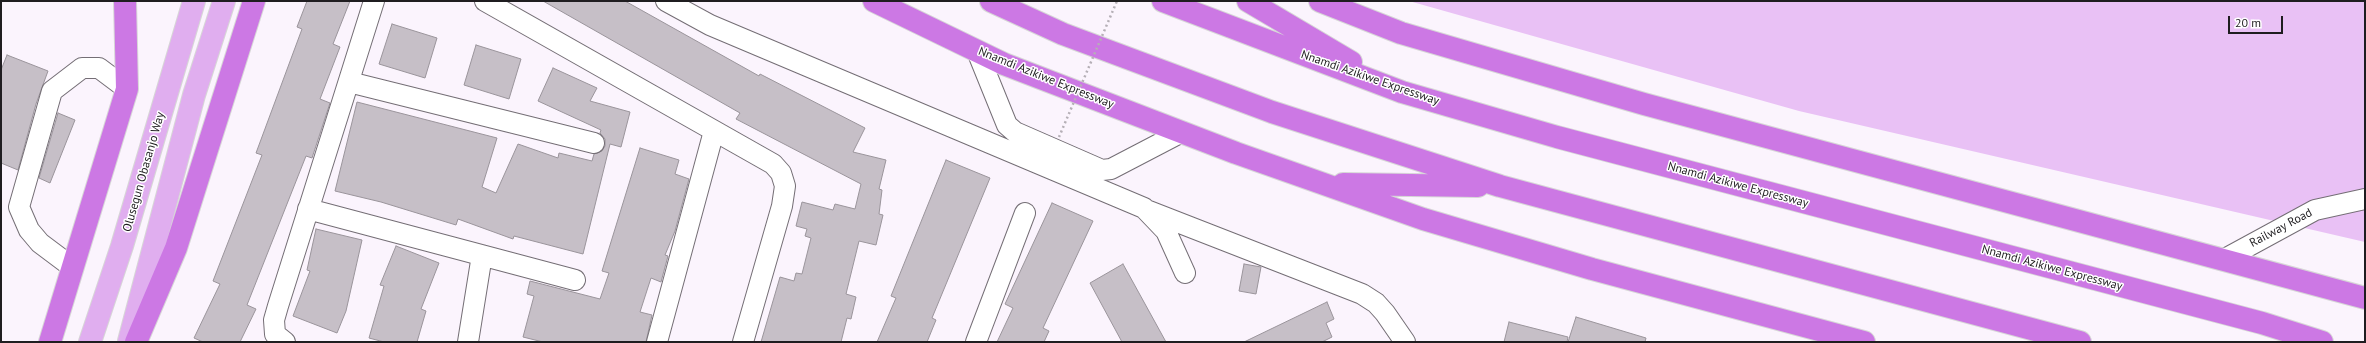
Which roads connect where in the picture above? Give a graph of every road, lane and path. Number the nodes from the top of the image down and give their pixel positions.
1 (125, 1) edge
2 (194, 1) edge
3 (224, 1) edge
4 (254, 1) edge
5 (374, 1) edge
6 (485, 1) edge
7 (666, 1) edge
8 (874, 1) edge
9 (990, 1) edge
10 (1117, 1) edge
11 (1163, 1) edge
12 (1248, 1) edge
13 (1320, 1) edge
14 (977, 51) junction
15 (349, 82) junction
16 (127, 89) junction
17 (1402, 92) junction
18 (714, 131) junction
19 (1182, 132) junction
20 (1059, 137) dead end
21 (594, 143) dead end
22 (1323, 184) junction
23 (1500, 186) junction
24 (2365, 199) edge
25 (1144, 208) junction
26 (308, 210) junction
27 (1025, 213) dead end
28 (482, 255) junction
29 (2223, 260) junction
30 (72, 267) junction
31 (1185, 273) dead end
32 (575, 280) dead end
33 (2365, 298) edge
34 (50, 342) edge
35 (90, 342) edge
36 (129, 342) edge
37 (136, 342) edge
38 (285, 342) edge
39 (468, 342) edge
40 (657, 342) edge
41 (743, 342) edge
42 (976, 342) edge
43 (1405, 342) edge
44 (1864, 342) edge
45 (2080, 342) edge
46 (2322, 342) edge

1 - 16 highway
2 - 35 main road, Olusegun Obasanjo Way
3 - 36 main road
4 - 37 highway
5 - 15 street
6 - 18 street
7 - 25 street
8 - 14 highway, Nnamdi Azikiwe Expressway
9 - 23 highway
10 - 20 path, bridge
11 - 17 highway, Nnamdi Azikiwe Expressway
12 - 17 highway
13 - 29 highway
14 - 19 highway, Nnamdi Azikiwe Expressway
14 - 19 street
15 - 21 street
15 - 26 street
16 - 30 highway
16 - 30 street
17 - 46 highway, Nnamdi Azikiwe Expressway
18 - 40 street
18 - 41 street
19 - 22 highway, Nnamdi Azikiwe Expressway
22 - 23 highway
22 - 44 highway, Nnamdi Azikiwe Expressway
23 - 45 highway
24 - 29 street, Railway Road
25 - 31 street
25 - 43 street
26 - 28 street
26 - 38 street
27 - 42 street
28 - 32 street
28 - 39 street
29 - 33 highway
30 - 34 highway

